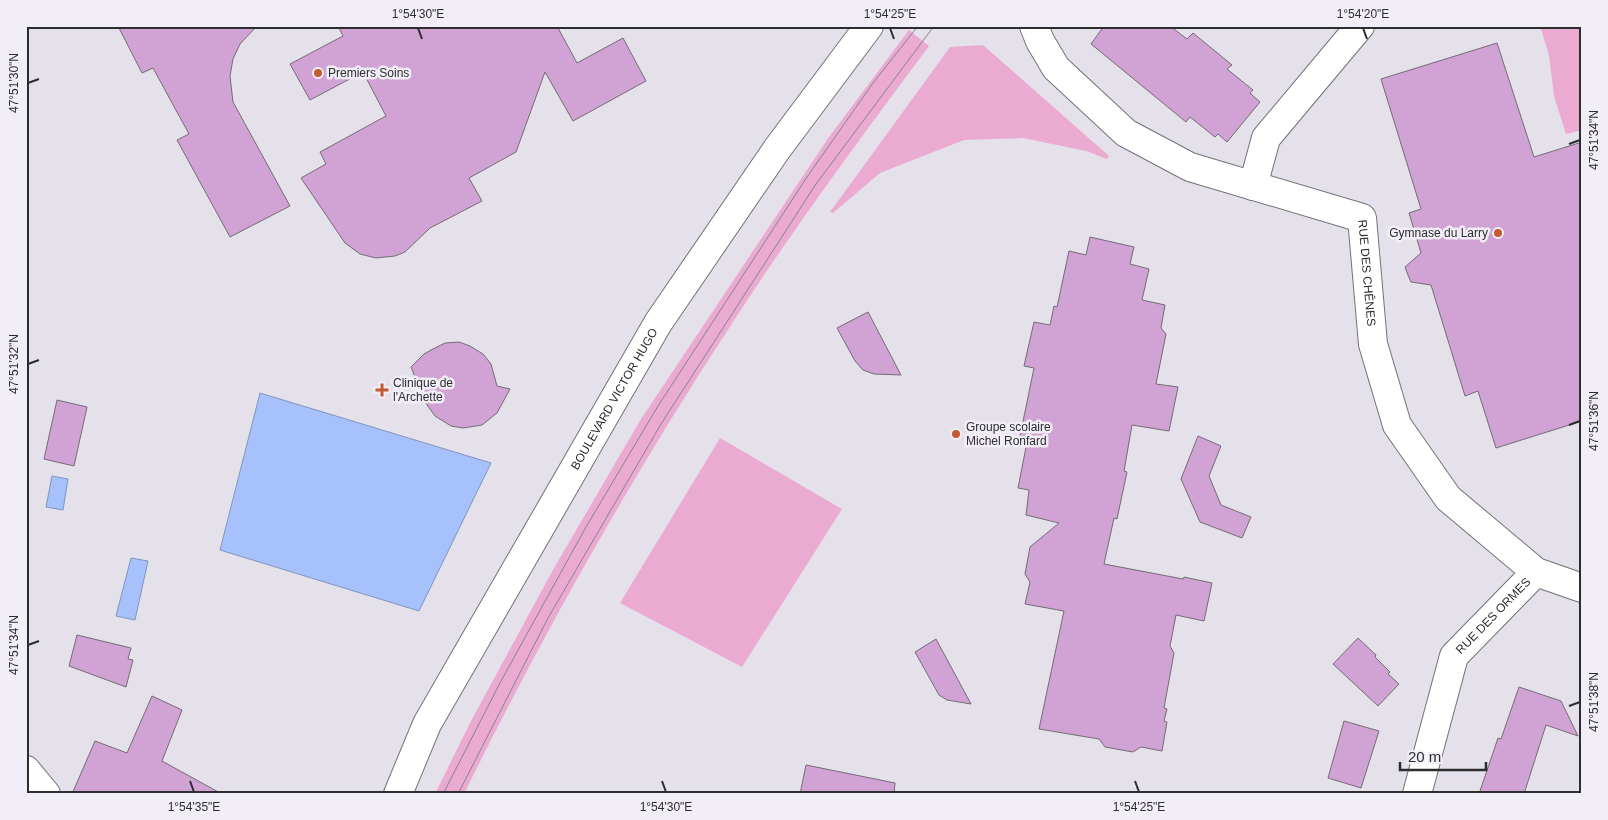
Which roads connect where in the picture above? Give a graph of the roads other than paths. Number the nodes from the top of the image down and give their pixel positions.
1 (869, 26) edge
2 (1034, 26) edge
3 (1360, 26) edge
4 (1252, 186) junction
5 (1536, 572) junction
6 (1582, 588) edge
7 (26, 770) edge
8 (46, 794) edge
9 (398, 794) edge
10 (1417, 794) edge

1 - 9 street, BOULEVARD VICTOR HUGO
2 - 4 street, RUE DES CHÊNES
3 - 4 street
4 - 5 street, RUE DES CHÊNES
5 - 6 street, RUE DES ORMES
5 - 10 street, RUE DES ORMES
7 - 8 street

